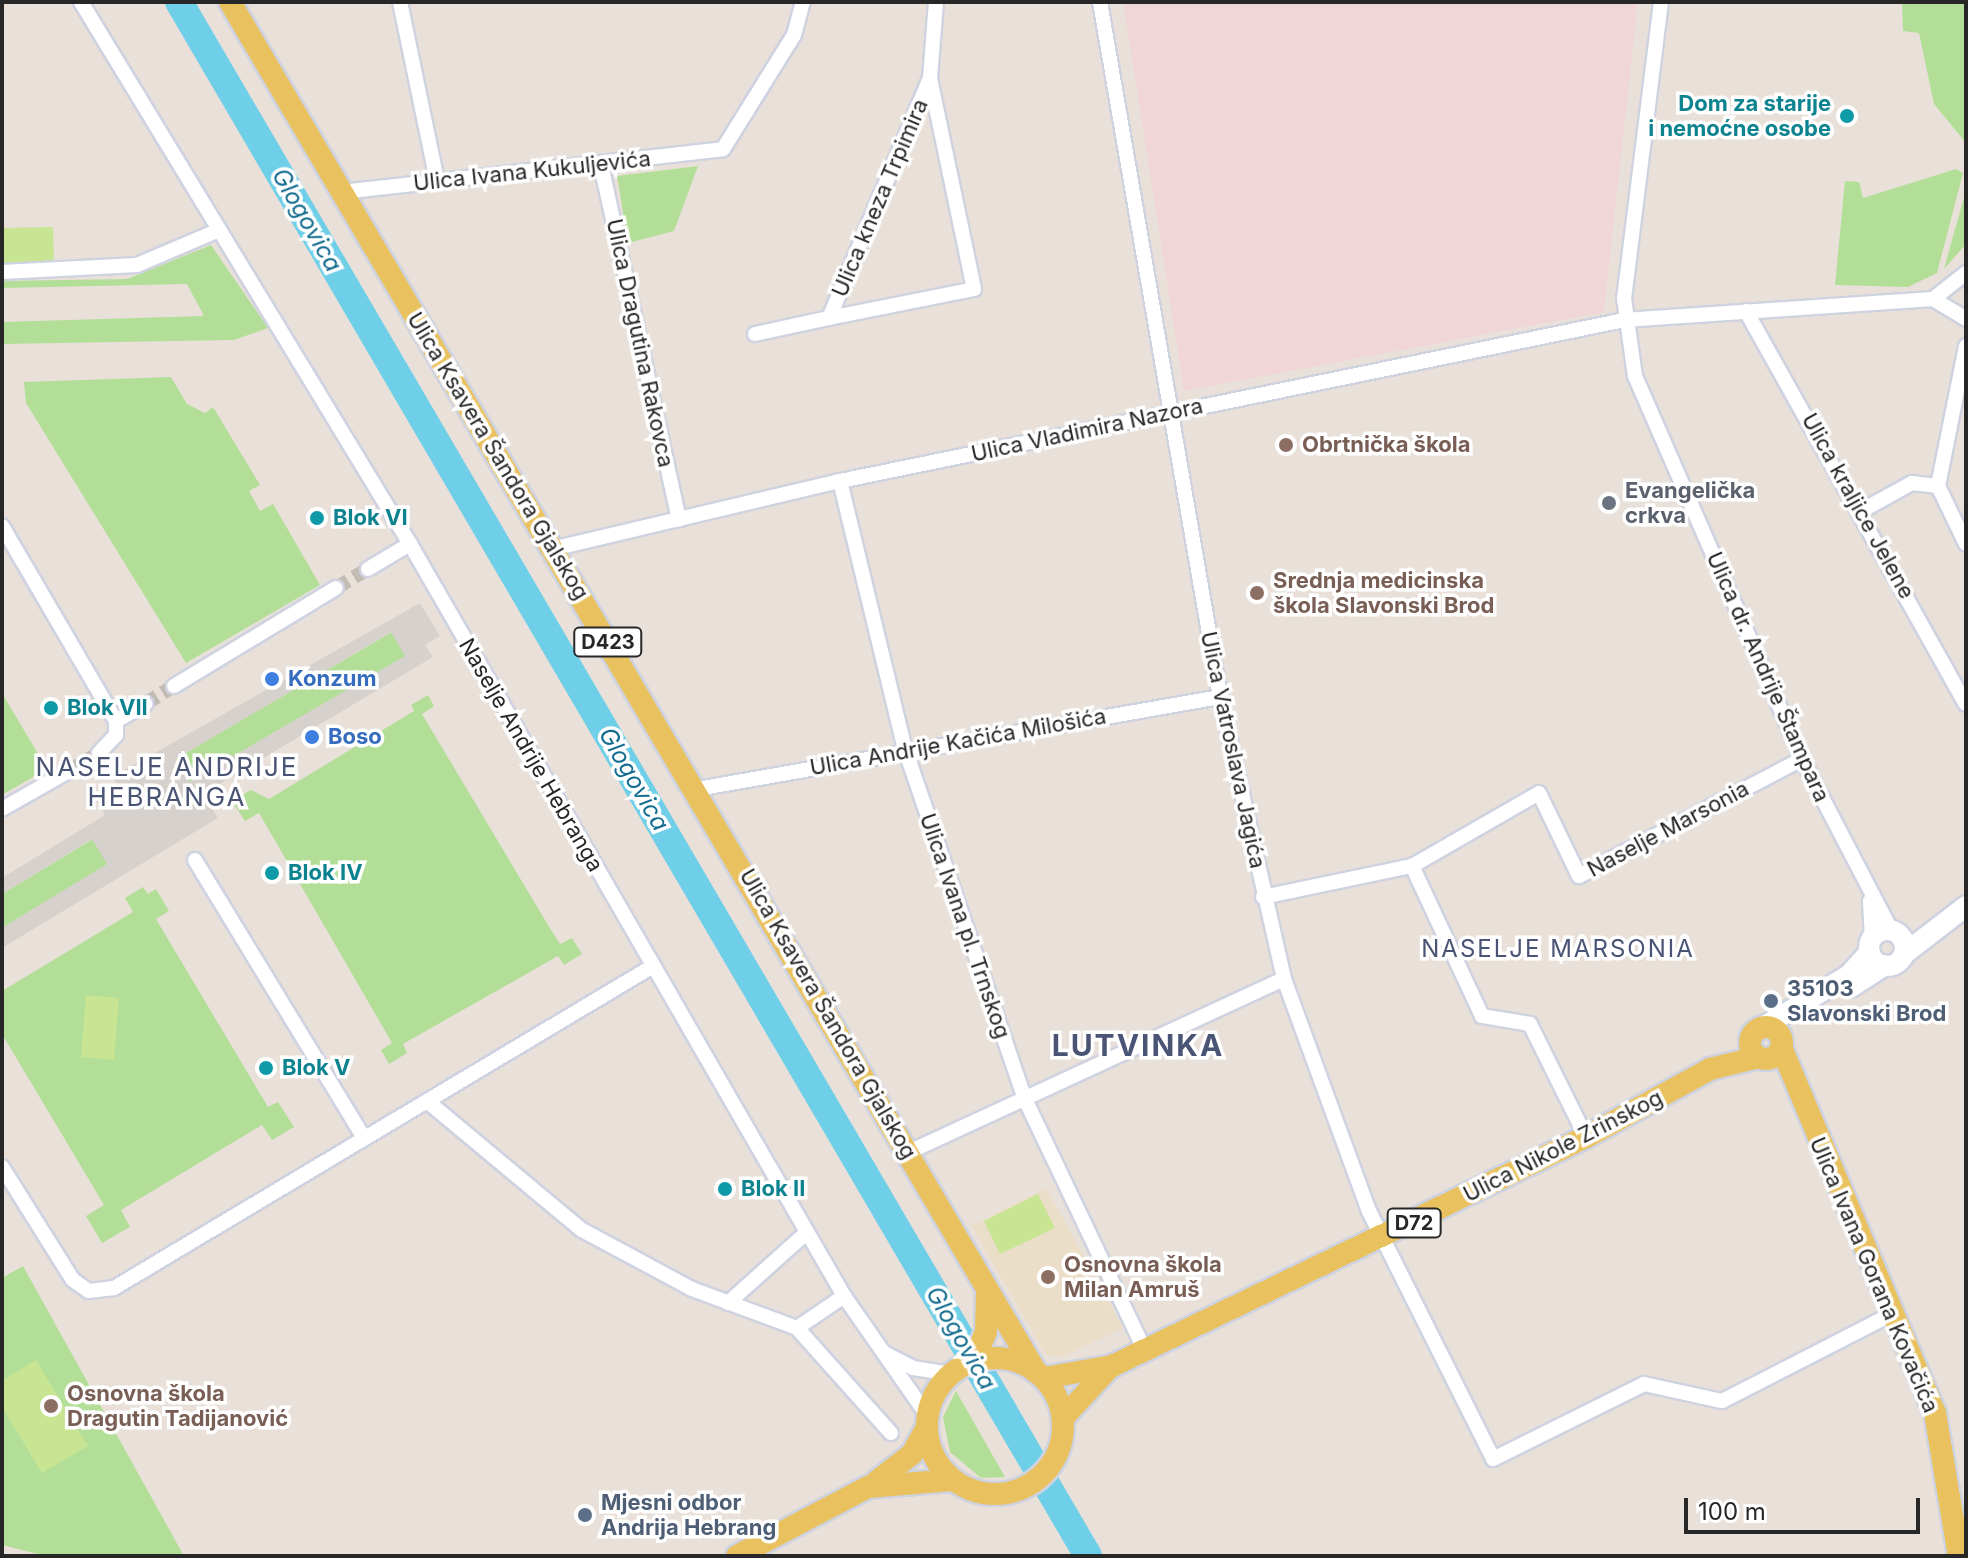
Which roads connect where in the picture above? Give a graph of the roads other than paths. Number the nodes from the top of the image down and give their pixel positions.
1 (81, 2) edge
2 (230, 2) edge
3 (400, 2) edge
4 (803, 2) edge
5 (936, 2) edge
6 (1100, 2) edge
7 (1661, 2) edge
8 (930, 78) junction
9 (601, 165) junction
10 (437, 180) junction
11 (342, 192) junction
12 (219, 230) junction
13 (2, 272) edge
14 (1966, 273) edge
15 (1933, 299) junction
16 (1746, 311) junction
17 (829, 318) junction
18 (1966, 319) edge
19 (1624, 320) junction
20 (755, 334) dead end
21 (1966, 346) edge
22 (1170, 412) junction
23 (840, 481) junction
24 (1938, 486) junction
25 (1863, 510) junction
26 (679, 520) junction
27 (2, 526) edge
28 (410, 544) junction
29 (1966, 544) edge
30 (552, 549) junction
31 (368, 569) tunnel mouth
32 (336, 588) tunnel mouth
33 (174, 686) tunnel mouth
34 (1220, 697) junction
35 (145, 704) tunnel mouth
36 (1966, 704) edge
37 (116, 721) junction
38 (905, 749) junction
39 (99, 753) tunnel mouth
40 (1802, 759) junction
41 (67, 772) tunnel mouth
42 (697, 789) junction
43 (2, 809) edge
44 (195, 860) dead end
45 (1412, 866) junction
46 (1263, 897) junction
47 (1883, 944) junction
48 (653, 966) junction
49 (1284, 979) junction
50 (1766, 1044) junction
51 (1024, 1097) junction
52 (427, 1101) junction
53 (1586, 1137) junction
54 (364, 1138) junction
55 (909, 1152) junction
56 (2, 1167) edge
57 (807, 1232) junction
58 (1383, 1238) junction
59 (985, 1283) junction
60 (844, 1296) junction
61 (728, 1303) junction
62 (1892, 1314) junction
63 (797, 1328) junction
64 (1145, 1351) junction
65 (884, 1352) junction
66 (1112, 1366) junction
67 (961, 1368) junction
68 (1040, 1375) junction
69 (1063, 1418) junction
70 (927, 1422) junction
71 (891, 1433) dead end
72 (952, 1480) junction
73 (868, 1487) junction
74 (737, 1556) edge
75 (1959, 1556) edge

1 - 12 street, Naselje Andrije Hebranga
2 - 11 main road, Ulica Ksavera Šandora Gjalskog / D423
3 - 10 street
4 - 9 street, Ulica Ivana Kukuljevića
5 - 8 street, Ulica kneza Trpimira
6 - 22 street, Ulica Vatroslava Jagića
7 - 19 street, Ulica dr. Andrije Štampara
8 - 17 street, Ulica kneza Trpimira
8 - 17 street, Ulica kneza Trpimira
9 - 10 street, Ulica Ivana Kukuljevića
9 - 26 street, Ulica Dragutina Rakovca
10 - 11 street, Ulica Ivana Kukuljevića
11 - 30 main road, Ulica Ksavera Šandora Gjalskog / D423
12 - 13 street
12 - 28 street, Naselje Andrije Hebranga
14 - 15 street
15 - 16 street
15 - 18 street
16 - 19 street
16 - 25 street, Ulica kraljice Jelene
17 - 20 street, Ulica kneza Trpimira
19 - 22 street, Ulica Vladimira Nazora
19 - 40 street, Ulica dr. Andrije Štampara
21 - 24 street
22 - 23 street, Ulica Vladimira Nazora
22 - 34 street, Ulica Vatroslava Jagića
23 - 26 street, Ulica Vladimira Nazora
23 - 38 street, Ulica Ivana pl. Trnskog
24 - 25 street
24 - 29 street
25 - 36 street, Ulica kraljice Jelene
26 - 30 street, Ulica Vladimira Nazora
27 - 37 street
28 - 31 street
28 - 48 street, Naselje Andrije Hebranga
30 - 42 main road, Ulica Ksavera Šandora Gjalskog / D423
32 - 33 street
34 - 38 street, Ulica Andrije Kačića Milošića
34 - 46 street, Ulica Vatroslava Jagića
35 - 37 street
37 - 39 street
38 - 42 street, Ulica Andrije Kačića Milošića
38 - 51 street, Ulica Ivana pl. Trnskog
40 - 45 street, Naselje Marsonia
40 - 47 street, Ulica dr. Andrije Štampara
41 - 43 street
42 - 55 main road, Ulica Ksavera Šandora Gjalskog / D423
44 - 54 street
45 - 46 street
45 - 53 street
46 - 49 street, Ulica Vatroslava Jagića
47 - 47 main road, Ulica Nikole Zrinskog
47 - 50 main road, Ulica Nikole Zrinskog
48 - 52 street
48 - 57 street, Naselje Andrije Hebranga
49 - 51 street
49 - 58 street, Ulica Vatroslava Jagića
50 - 53 main road, Ulica Nikole Zrinskog / D72
50 - 62 main road, Ulica Ivana Gorana Kovačića
51 - 55 street
51 - 64 street, Ulica Ivana pl. Trnskog
52 - 54 street
52 - 61 street
53 - 58 main road, Ulica Nikole Zrinskog / D72
54 - 56 street
55 - 59 main road, Ulica Ksavera Šandora Gjalskog / D423
57 - 60 street, Naselje Andrije Hebranga
57 - 61 street
58 - 62 street, Ulica Vatroslava Jagića
58 - 64 main road, Ulica Nikole Zrinskog / D72
59 - 67 main road, D423
59 - 68 main road, D423
60 - 63 street
60 - 65 street, Naselje Andrije Hebranga
61 - 63 street
62 - 75 main road, Ulica Ivana Gorana Kovačića
63 - 71 street
64 - 66 main road, Ulica Nikole Zrinskog / D72
65 - 67 street
65 - 70 street, Naselje Andrije Hebranga
66 - 68 main road, Ulica Nikole Zrinskog / D72
66 - 69 main road, Ulica Nikole Zrinskog / D72
67 - 68 main road
67 - 70 main road, D423
68 - 69 main road, D423
69 - 72 main road, D423
70 - 72 main road
70 - 73 main road, D423
72 - 73 main road, D423
73 - 74 main road, D423

